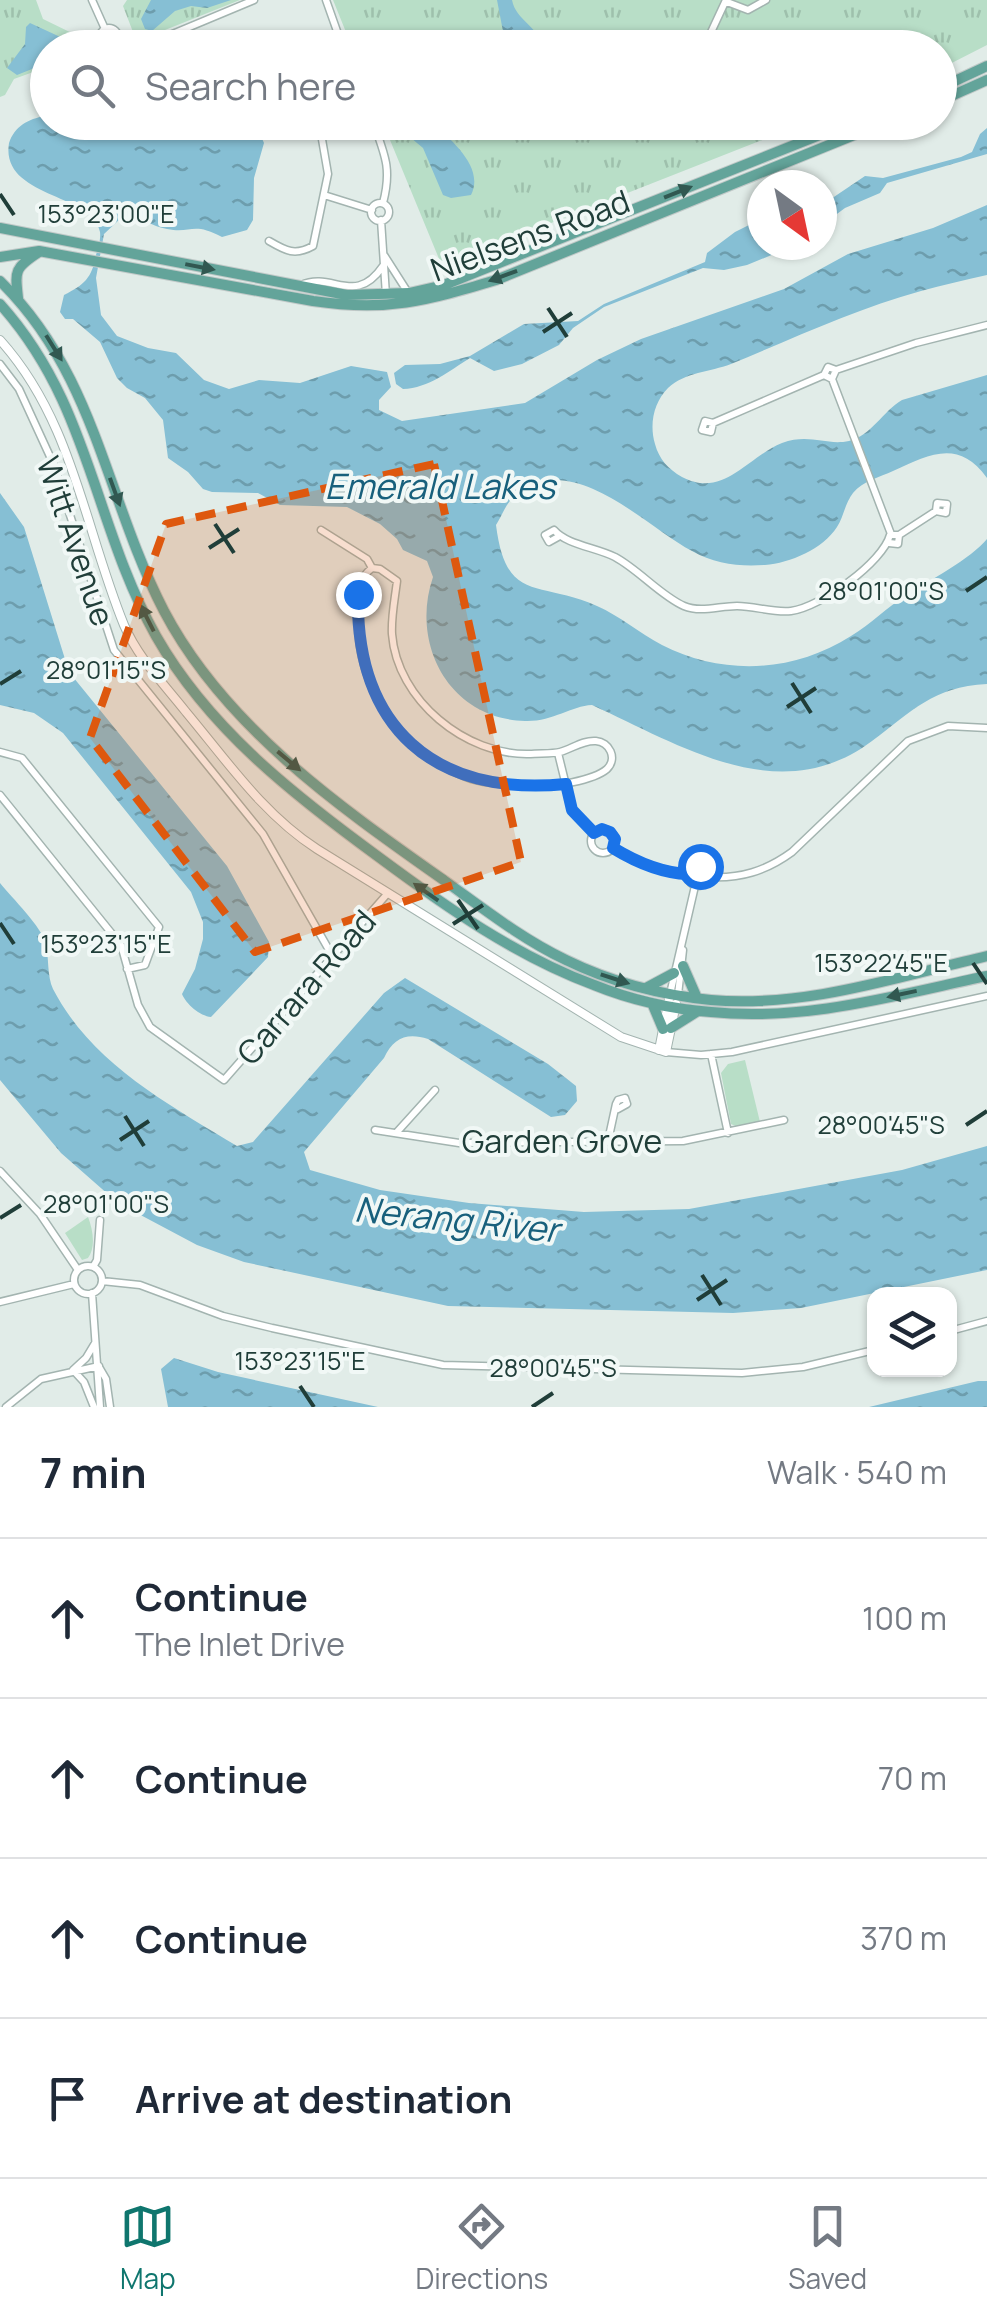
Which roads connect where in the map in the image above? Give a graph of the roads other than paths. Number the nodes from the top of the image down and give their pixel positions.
1 (92, 0) edge
2 (254, 0) edge
3 (326, 0) edge
4 (766, 0) edge
5 (726, 1) edge
6 (105, 29) joint
7 (109, 30) edge
8 (181, 30) edge
9 (337, 30) edge
10 (712, 30) edge
11 (987, 66) edge
12 (957, 80) edge
13 (987, 80) edge
14 (957, 93) edge
15 (322, 140) edge
16 (379, 140) edge
17 (807, 140) edge
18 (842, 140) edge
19 (324, 195) junction
20 (383, 203) junction
21 (372, 210) junction
22 (380, 220) junction
23 (0, 228) edge
24 (16, 233) junction
25 (0, 237) edge
26 (268, 241) dead end
27 (40, 251) junction
28 (383, 254) junction
29 (0, 257) edge
30 (384, 266) junction
31 (0, 281) edge
32 (300, 286) junction
33 (410, 292) junction
34 (18, 300) junction
35 (387, 301) junction
36 (0, 304) edge
37 (987, 325) edge
38 (0, 340) edge
39 (0, 364) edge
40 (831, 375) junction
41 (713, 423) dead end
42 (936, 511) dead end
43 (321, 530) dead end
44 (558, 537) dead end
45 (893, 538) junction
46 (372, 568) junction
47 (987, 728) edge
48 (0, 752) edge
49 (558, 753) junction
50 (566, 784) junction
51 (0, 795) edge
52 (594, 833) junction
53 (613, 848) junction
54 (688, 874) junction
55 (708, 877) junction
56 (695, 886) junction
57 (388, 893) junction
58 (987, 956) edge
59 (333, 957) junction
60 (127, 969) junction
61 (679, 970) junction
62 (987, 976) edge
63 (645, 988) junction
64 (987, 996) edge
65 (697, 998) junction
66 (673, 1001) junction
67 (652, 1003) junction
68 (698, 1011) junction
69 (667, 1028) junction
70 (662, 1051) junction
71 (710, 1054) junction
72 (435, 1090) dead end
73 (618, 1109) dead end
74 (784, 1120) dead end
75 (376, 1130) dead end
76 (397, 1132) junction
77 (728, 1132) junction
78 (608, 1142) junction
79 (0, 1170) edge
80 (100, 1220) dead end
81 (93, 1267) junction
82 (78, 1270) junction
83 (102, 1281) junction
84 (74, 1284) junction
85 (92, 1294) junction
86 (1, 1299) edge
87 (987, 1322) edge
88 (957, 1329) edge
89 (96, 1340) junction
90 (867, 1352) edge
91 (98, 1366) junction
92 (73, 1370) junction
93 (6, 1407) edge
94 (97, 1407) edge
95 (110, 1407) edge

1 - 6 street
2 - 8 street
3 - 9 street
4 - 5 street
5 - 10 street
6 - 7 street
11 - 12 main road
13 - 14 main road
15 - 19 street
16 - 20 street
33 -> 17 main road, Nielsens Road
18 -> 35 main road, Nielsens Road
19 - 21 street
19 - 26 street
20 - 21 street
20 - 22 street
21 - 22 street
22 - 28 street
23 - 24 main road, Nielsens Road
24 - 25 main road
24 -> 32 main road, Nielsens Road
27 - 29 main road, Nielsens Road
27 - 34 main road
27 - 35 main road, Nielsens Road
28 - 30 street
28 - 33 street
30 - 32 street
30 - 35 street
31 - 34 main road
32 - 35 main road, Nielsens Road
33 - 35 main road, Nielsens Road
34 -> 63 main road
67 -> 36 main road
37 - 40 street
38 - 57 street
39 - 59 street, Witt Avenue
40 - 41 street
40 - 45 street
42 - 45 street
43 - 46 street
44 - 45 street
46 - 49 street
46 - 50 street
47 - 55 street
48 - 60 street
49 - 50 street
49 - 50 street
50 - 52 street
51 - 60 street
52 - 53 street
52 - 53 street
53 - 54 street
54 - 55 street
54 - 56 street
55 - 56 street
56 - 61 street
57 - 59 street, Carrara Road
57 - 70 street
58 - 65 main road
59 - 60 street, Carrara Road
61 - 63 main road
61 - 65 main road
61 - 66 street
62 -> 68 main road
63 - 66 main road
64 - 71 street
65 - 66 main road
66 - 67 main road
66 - 68 main road
66 - 69 street
67 - 69 main road
68 - 69 main road
69 - 70 street
70 - 71 street
71 - 77 street
72 - 76 street, Garden Grove
73 - 78 street
74 - 77 street, Garden Grove
75 - 76 street, Garden Grove
76 - 78 street, Garden Grove
77 - 78 street, Garden Grove
79 - 82 street
80 - 81 street
81 - 82 street
81 - 83 street
82 - 84 street
83 - 85 street
83 - 90 street
84 - 85 street
84 - 86 street
85 - 89 street
87 - 88 street
89 - 91 street
89 - 92 street
91 - 92 street
91 - 94 street
91 - 95 street
92 - 93 street
92 - 94 street

